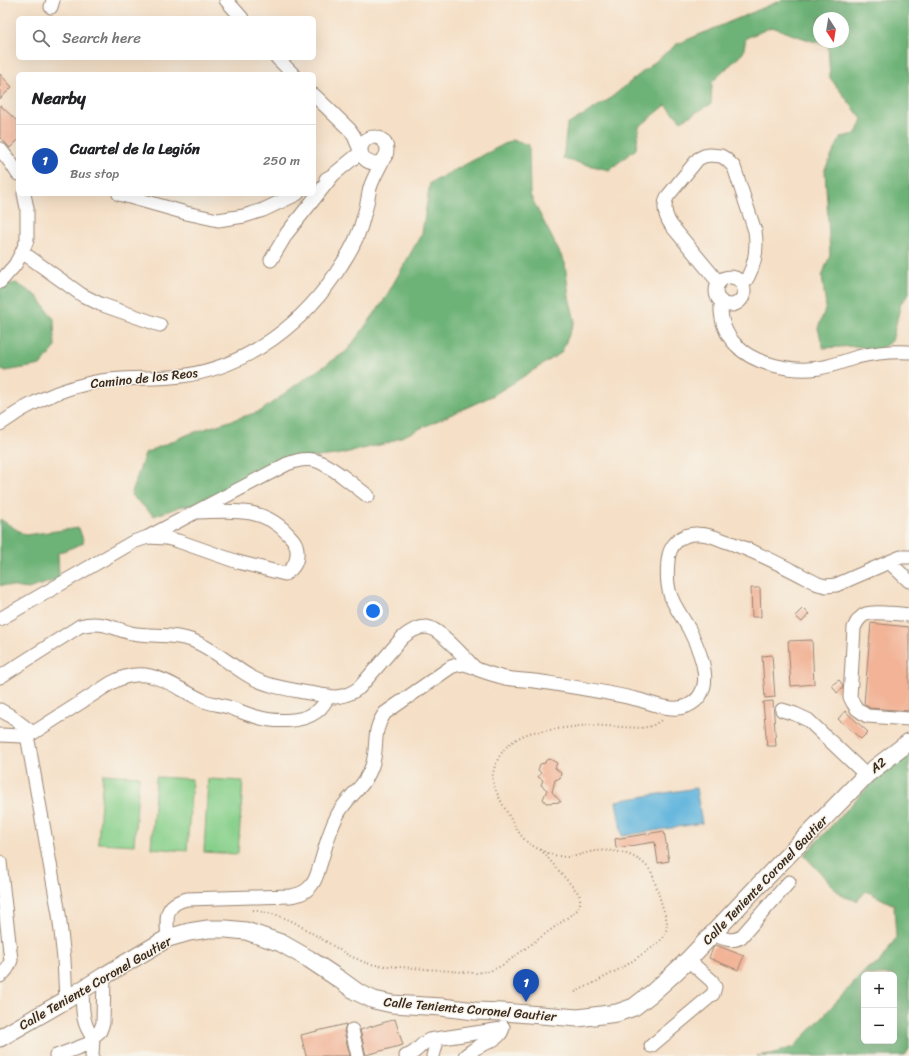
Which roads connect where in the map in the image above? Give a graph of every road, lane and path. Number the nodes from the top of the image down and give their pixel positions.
1 (226, 0) edge
2 (240, 16) edge
3 (280, 60) edge
4 (291, 72) edge
5 (316, 97) edge
6 (345, 124) junction
7 (370, 138) junction
8 (0, 149) edge
9 (362, 154) junction
10 (384, 158) junction
11 (12, 167) edge
12 (333, 175) junction
13 (316, 184) edge
14 (370, 187) junction
15 (24, 196) edge
16 (126, 196) edge
17 (294, 196) edge
18 (22, 252) junction
19 (271, 260) dead end
20 (1, 280) edge
21 (719, 283) junction
22 (743, 285) junction
23 (720, 300) junction
24 (160, 325) dead end
25 (909, 352) edge
26 (0, 424) edge
27 (368, 496) dead end
28 (197, 512) junction
29 (148, 537) junction
30 (909, 557) edge
31 (889, 562) junction
32 (909, 581) edge
33 (909, 614) edge
34 (0, 618) edge
35 (474, 667) junction
36 (0, 677) edge
37 (329, 696) junction
38 (671, 708) junction
39 (0, 710) edge
40 (782, 710) dead end
41 (909, 719) edge
42 (0, 734) edge
43 (30, 734) junction
44 (909, 742) edge
45 (866, 775) junction
46 (541, 850) junction
47 (0, 862) edge
48 (788, 882) dead end
49 (250, 909) dead end
50 (713, 934) junction
51 (168, 938) junction
52 (688, 960) junction
53 (0, 976) edge
54 (104, 976) junction
55 (82, 990) junction
56 (574, 992) dead end
57 (66, 1000) junction
58 (502, 1012) junction
59 (502, 1029) junction
60 (352, 1030) dead end
61 (0, 1038) edge
62 (93, 1039) junction
63 (437, 1039) junction
64 (651, 1046) dead end
65 (56, 1056) edge
66 (92, 1056) edge
67 (358, 1056) edge
68 (406, 1056) edge
69 (433, 1056) edge
70 (465, 1056) edge

1 - 2 street
3 - 4 street
5 - 6 street
6 - 7 street
6 - 9 street, Camino de los Reos
7 - 9 street
7 - 10 street
8 - 11 street
9 - 10 street
9 - 12 street
9 - 14 street, Camino de los Reos
10 - 14 street, Camino de los Reos
12 - 13 street
12 - 19 street
14 - 26 street, Camino de los Reos
15 - 18 street
16 - 17 street
18 - 20 street
18 - 24 street
21 - 22 street
21 - 22 street
21 - 23 street
22 - 23 street
23 - 25 street
27 - 28 street
28 - 29 street
28 - 29 street
29 - 34 street
30 - 31 street
31 - 32 street
31 - 38 street
33 - 41 street
35 - 37 street
35 - 38 street
35 - 51 street
36 - 37 street
37 - 43 street
38 - 46 path
39 - 43 street
40 - 45 street
42 - 43 street
43 - 57 street
44 - 45 main road, A2
45 - 50 main road, Calle Teniente Coronel Gautier
46 - 49 path
46 - 56 path
47 - 53 street
48 - 50 street
50 - 52 main road, Calle Teniente Coronel Gautier
51 - 54 main road, Calle Teniente Coronel Gautier
51 - 58 main road, Calle Teniente Coronel Gautier
52 - 58 main road, Calle Teniente Coronel Gautier
52 - 64 street
54 - 55 main road, Calle Teniente Coronel Gautier
54 - 62 street
55 - 57 main road, Calle Teniente Coronel Gautier
55 - 62 street
57 - 61 main road, Calle Teniente Coronel Gautier
58 - 59 street
59 - 63 street
59 - 70 street
60 - 67 street
62 - 65 street
62 - 66 street
63 - 68 street
63 - 69 street

